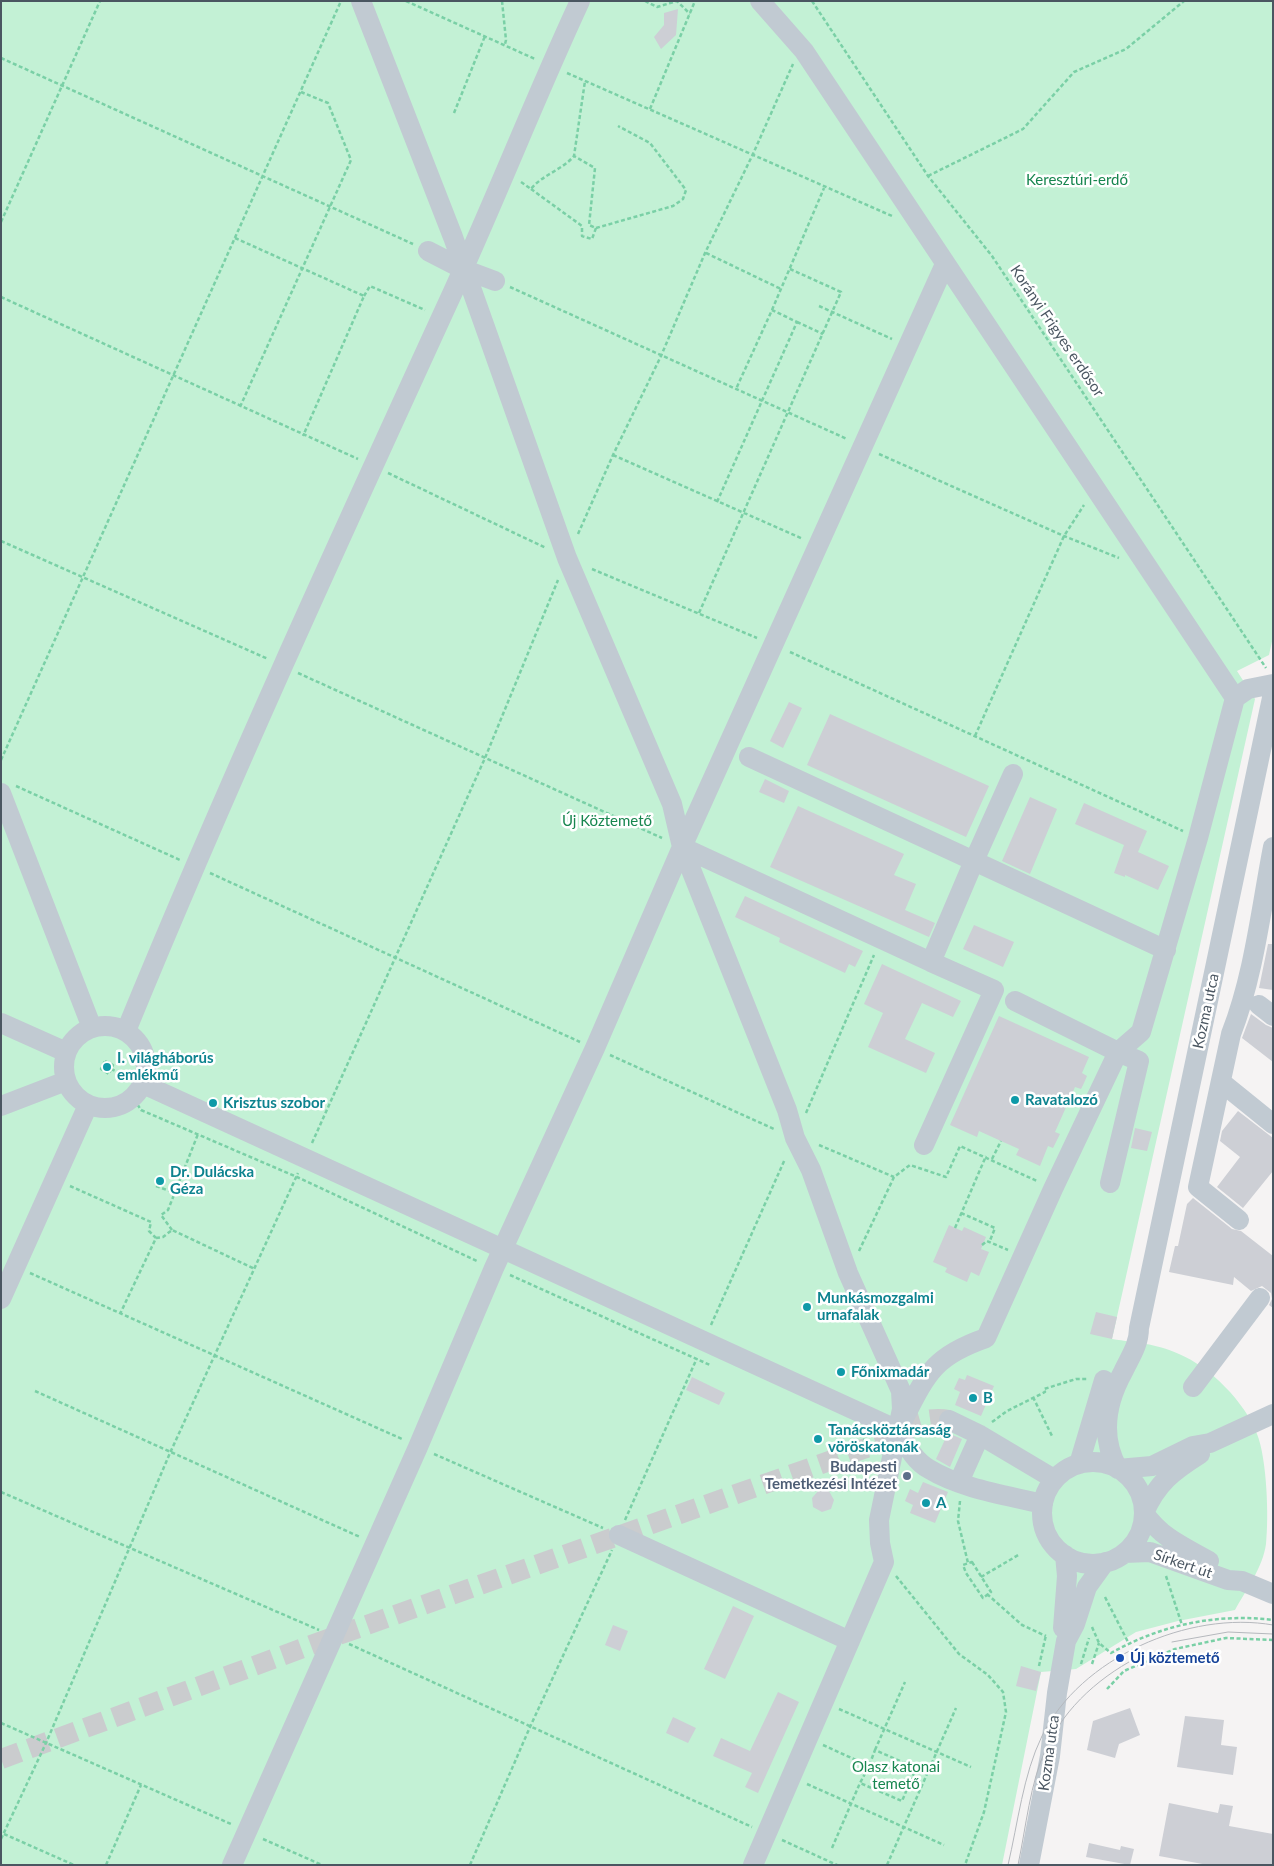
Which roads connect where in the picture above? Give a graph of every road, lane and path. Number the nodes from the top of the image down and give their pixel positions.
1 (100, 1) edge
2 (341, 1) edge
3 (361, 1) edge
4 (406, 1) edge
5 (502, 1) edge
6 (580, 1) edge
7 (645, 1) edge
8 (695, 1) edge
9 (760, 1) edge
10 (812, 1) edge
11 (1184, 1) edge
12 (690, 14) junction
13 (485, 36) junction
14 (505, 44) junction
15 (804, 51) junction
16 (1, 58) edge
17 (550, 66) junction
18 (585, 81) junction
19 (62, 84) junction
20 (301, 92) junction
21 (650, 109) junction
22 (454, 113) dead end
23 (618, 126) dead end
24 (753, 154) junction
25 (574, 156) junction
26 (504, 173) junction
27 (264, 176) junction
28 (928, 176) junction
29 (824, 188) junction
30 (531, 190) junction
31 (330, 207) junction
32 (894, 217) dead end
33 (1, 222) edge
34 (589, 225) junction
35 (582, 226) junction
36 (596, 228) junction
37 (235, 238) junction
38 (428, 251) joint
39 (705, 253) junction
40 (945, 264) junction
41 (790, 268) junction
42 (302, 269) junction
43 (463, 269) junction
44 (495, 281) joint
45 (781, 289) junction
46 (364, 296) junction
47 (1, 297) edge
48 (819, 306) dead end
49 (772, 310) junction
50 (833, 313) junction
51 (442, 317) junction
52 (798, 322) junction
53 (823, 334) junction
54 (907, 346) junction
55 (661, 356) junction
56 (172, 376) junction
57 (736, 389) junction
58 (762, 400) junction
59 (240, 407) junction
60 (789, 412) junction
61 (303, 436) junction
62 (862, 446) junction
63 (613, 455) junction
64 (373, 466) junction
65 (1096, 491) junction
66 (717, 502) junction
67 (743, 514) junction
68 (1064, 536) junction
69 (1, 541) edge
70 (818, 545) junction
71 (567, 558) junction
72 (1142, 561) junction
73 (82, 577) junction
74 (699, 614) junction
75 (774, 645) junction
76 (282, 665) junction
77 (1270, 678) edge
78 (1273, 693) edge
79 (1235, 698) junction
80 (975, 736) junction
81 (749, 757) dead end
82 (485, 758) junction
83 (1, 760) edge
84 (1013, 774) dead end
85 (6, 788) edge
86 (1198, 838) junction
87 (682, 847) junction
88 (1273, 847) edge
89 (974, 861) junction
90 (194, 866) junction
91 (1265, 936) edge
92 (881, 940) junction
93 (1166, 950) junction
94 (395, 957) junction
95 (932, 962) junction
96 (1014, 1001) dead end
97 (1, 1023) edge
98 (92, 1028) junction
99 (126, 1031) junction
100 (595, 1048) junction
101 (66, 1052) junction
102 (1118, 1052) junction
103 (111, 1069) junction
104 (134, 1080) junction
105 (66, 1081) junction
106 (1221, 1082) junction
107 (88, 1105) junction
108 (1, 1106) edge
109 (1273, 1124) edge
110 (198, 1134) dead end
111 (795, 1138) junction
112 (1001, 1141) dead end
113 (924, 1145) dead end
114 (986, 1156) junction
115 (305, 1158) junction
116 (992, 1159) junction
117 (894, 1177) junction
118 (56, 1179) junction
119 (1110, 1183) dead end
120 (156, 1186) dead end
121 (1053, 1189) junction
122 (175, 1193) junction
123 (961, 1213) junction
124 (1239, 1220) dead end
125 (955, 1228) dead end
126 (172, 1230) junction
127 (156, 1238) junction
128 (990, 1243) junction
129 (982, 1245) dead end
130 (502, 1250) junction
131 (1023, 1256) junction
132 (16, 1267) junction
133 (255, 1269) junction
134 (848, 1273) junction
135 (1260, 1298) dead end
136 (1, 1299) edge
137 (120, 1314) junction
138 (1139, 1328) junction
139 (704, 1340) junction
140 (216, 1356) junction
141 (1088, 1379) dead end
142 (1193, 1387) dead end
143 (35, 1391) dead end
144 (1033, 1397) junction
145 (1273, 1414) edge
146 (949, 1420) tunnel mouth
147 (898, 1430) junction
148 (989, 1431) junction
149 (1052, 1436) dead end
150 (1210, 1443) junction
151 (418, 1447) junction
152 (170, 1453) junction
153 (1079, 1464) junction
154 (1118, 1469) junction
155 (1054, 1479) junction
156 (960, 1491) junction
157 (1, 1492) edge
158 (1043, 1504) junction
159 (1144, 1513) junction
160 (619, 1535) junction
161 (375, 1544) junction
162 (130, 1549) junction
163 (1124, 1553) junction
164 (1020, 1554) dead end
165 (1065, 1556) junction
166 (884, 1562) junction
167 (1105, 1562) junction
168 (968, 1563) junction
169 (1165, 1571) dead end
170 (981, 1577) junction
171 (1242, 1582) junction
172 (987, 1594) junction
173 (1273, 1594) edge
174 (1105, 1597) dead end
175 (1092, 1619) dead end
176 (1273, 1620) edge
177 (1182, 1625) junction
178 (1092, 1627) junction
179 (1046, 1636) dead end
180 (333, 1637) junction
181 (1273, 1640) edge
182 (850, 1641) junction
183 (1066, 1641) junction
184 (1098, 1643) junction
185 (1129, 1644) junction
186 (1092, 1664) dead end
187 (1080, 1668) dead end
188 (905, 1682) dead end
189 (1107, 1689) dead end
190 (824, 1702) junction
191 (956, 1708) dead end
192 (1, 1723) edge
193 (530, 1727) junction
194 (884, 1729) junction
195 (808, 1739) junction
196 (46, 1743) junction
197 (875, 1750) junction
198 (936, 1752) junction
199 (868, 1766) junction
200 (971, 1767) dead end
201 (792, 1777) junction
202 (860, 1783) junction
203 (141, 1785) junction
204 (851, 1804) junction
205 (903, 1827) junction
206 (247, 1832) junction
207 (766, 1833) junction
208 (4, 1834) junction
209 (1, 1838) edge
210 (944, 1845) dead end
211 (832, 1848) dead end
212 (74, 1865) edge
213 (106, 1865) edge
214 (232, 1865) edge
215 (322, 1865) edge
216 (470, 1865) edge
217 (753, 1865) edge
218 (837, 1865) edge
219 (887, 1865) edge
220 (965, 1865) edge
221 (1029, 1865) edge

1 - 19 path
2 - 20 path
3 - 43 street
4 - 13 path
5 - 14 path
6 - 17 street
7 - 12 path
8 - 12 path
9 - 15 street
10 - 28 path, Korányi Frigyes erdősor
11 - 28 path
12 - 21 path
13 - 14 path
13 - 22 path
14 - 17 path
15 - 24 path
15 - 40 street
16 - 19 path
17 - 18 path
17 - 26 street
18 - 21 path
18 - 25 path
19 - 27 path
19 - 33 path
20 - 27 path
20 - 31 path
21 - 24 path
23 - 36 path
24 - 29 path
24 - 39 path
25 - 30 path
25 - 34 path
26 - 30 path
26 - 43 street
27 - 31 path
27 - 37 path
28 - 77 path, Korányi Frigyes erdősor
29 - 32 path
29 - 41 path
30 - 35 path
31 - 38 path
31 - 42 path
34 - 35 path
34 - 36 path
35 - 36 path
37 - 42 path
37 - 56 path
38 - 43 street
39 - 45 path
39 - 55 path
40 - 54 street
40 - 65 street
41 - 45 path
41 - 50 path
42 - 46 path
42 - 59 path
43 - 44 street
43 - 51 street
43 - 71 street
44 - 55 path
45 - 49 path
46 - 51 path
46 - 61 path
47 - 56 path
48 - 50 path
49 - 52 path
49 - 57 path
50 - 53 path
50 - 54 path
51 - 64 street
52 - 53 path
52 - 58 path
53 - 60 path
54 - 62 street
55 - 57 path
55 - 63 path
56 - 59 path
56 - 73 path
57 - 58 path
58 - 60 path
58 - 66 path
59 - 61 path
60 - 62 path
60 - 67 path
61 - 64 path
62 - 68 path
62 - 70 street
63 - 66 path
63 - 71 path
64 - 71 path
64 - 76 street
65 - 68 path
65 - 72 street
66 - 67 path
67 - 70 path
67 - 74 path
68 - 72 path
68 - 80 path
69 - 73 path
70 - 75 street
71 - 74 path
71 - 82 path
71 - 87 street
72 - 79 street
73 - 76 path
73 - 83 path
74 - 75 path
75 - 80 path
75 - 87 street
76 - 82 path
76 - 90 street
77 - 79 street
78 - 138 street, Kozma utca
79 - 86 street
80 - 86 path
81 - 89 street
82 - 87 path
82 - 94 path
84 - 89 street
85 - 90 path
85 - 98 street
86 - 93 street
87 - 92 street
87 - 100 street
87 - 111 street
88 - 91 street
89 - 93 street
89 - 95 street
90 - 94 path
90 - 99 street
91 - 106 street
92 - 95 street
92 - 111 path
93 - 102 street
94 - 100 path
94 - 115 path
95 - 113 street
96 - 102 street
97 - 101 street
98 - 99 street
98 - 101 street
99 - 104 street
100 - 111 path
100 - 130 street
101 - 105 street
102 - 119 street
102 - 121 street
103 - 103 path
103 - 104 path
104 - 107 street
104 - 115 street
105 - 107 street
105 - 108 street
106 - 109 street
106 - 124 street
107 - 118 street
110 - 122 path
111 - 117 path
111 - 134 street
111 - 139 path
112 - 116 path
114 - 116 path
114 - 117 path
114 - 123 path
115 - 130 street
115 - 133 path
116 - 121 path
117 - 134 path
118 - 127 path
118 - 132 street
120 - 122 path
121 - 131 street
122 - 126 path
123 - 125 path
123 - 128 path
126 - 127 path
126 - 133 path
127 - 137 path
128 - 129 path
128 - 131 path
130 - 139 street
130 - 151 street
131 - 147 street
132 - 136 street
132 - 137 path
133 - 140 path
134 - 147 street
135 - 142 street
137 - 140 path
138 - 153 street, Kozma utca
138 - 154 street, Kozma utca
139 - 147 street
139 - 160 path
140 - 151 path
140 - 152 path
141 - 144 path
143 - 152 path
144 - 148 path
144 - 149 path
145 - 150 street
146 - 148 street
147 - 156 street
147 - 166 street
148 - 155 street
148 - 156 street
150 - 154 street
150 - 159 street
151 - 160 path
151 - 161 street
152 - 161 path
152 - 162 path
153 - 154 street, Kozma utca
153 - 155 street
154 - 159 street, Kozma utca
155 - 158 street
156 - 158 street
156 - 168 path
157 - 162 path
158 - 165 street
159 - 163 street, Kozma utca
159 - 171 street, Sírkert út
160 - 182 street
160 - 193 path
161 - 180 street
162 - 180 path
162 - 196 path
163 - 167 street, Kozma utca
163 - 171 street, Sírkert út
164 - 170 path
165 - 167 street, Kozma utca
165 - 183 street, Kozma utca
166 - 182 street
166 - 220 path
167 - 183 street, Kozma utca
168 - 170 path
168 - 172 path
169 - 177 path
170 - 172 path
171 - 173 street, Sírkert út
172 - 179 path
174 - 185 path
175 - 178 path
176 - 177 path
177 - 185 path
178 - 184 path
178 - 187 path
180 - 193 path
180 - 206 street
181 - 189 path
182 - 190 street
183 - 221 street, Kozma utca
184 - 185 path
184 - 186 path
188 - 194 path
190 - 194 path
190 - 195 street
191 - 198 path
192 - 196 path
193 - 207 path
193 - 216 path
194 - 197 path
194 - 198 path
195 - 199 path
195 - 201 street
196 - 203 path
196 - 208 path
197 - 199 path
197 - 202 path
198 - 200 path
198 - 205 path
199 - 202 path
201 - 204 path
201 - 207 street
202 - 204 path
203 - 206 path
203 - 213 path
204 - 205 path
204 - 211 path
205 - 210 path
205 - 219 path
206 - 214 street
206 - 215 path
207 - 217 street
207 - 218 path
208 - 209 path
208 - 212 path

